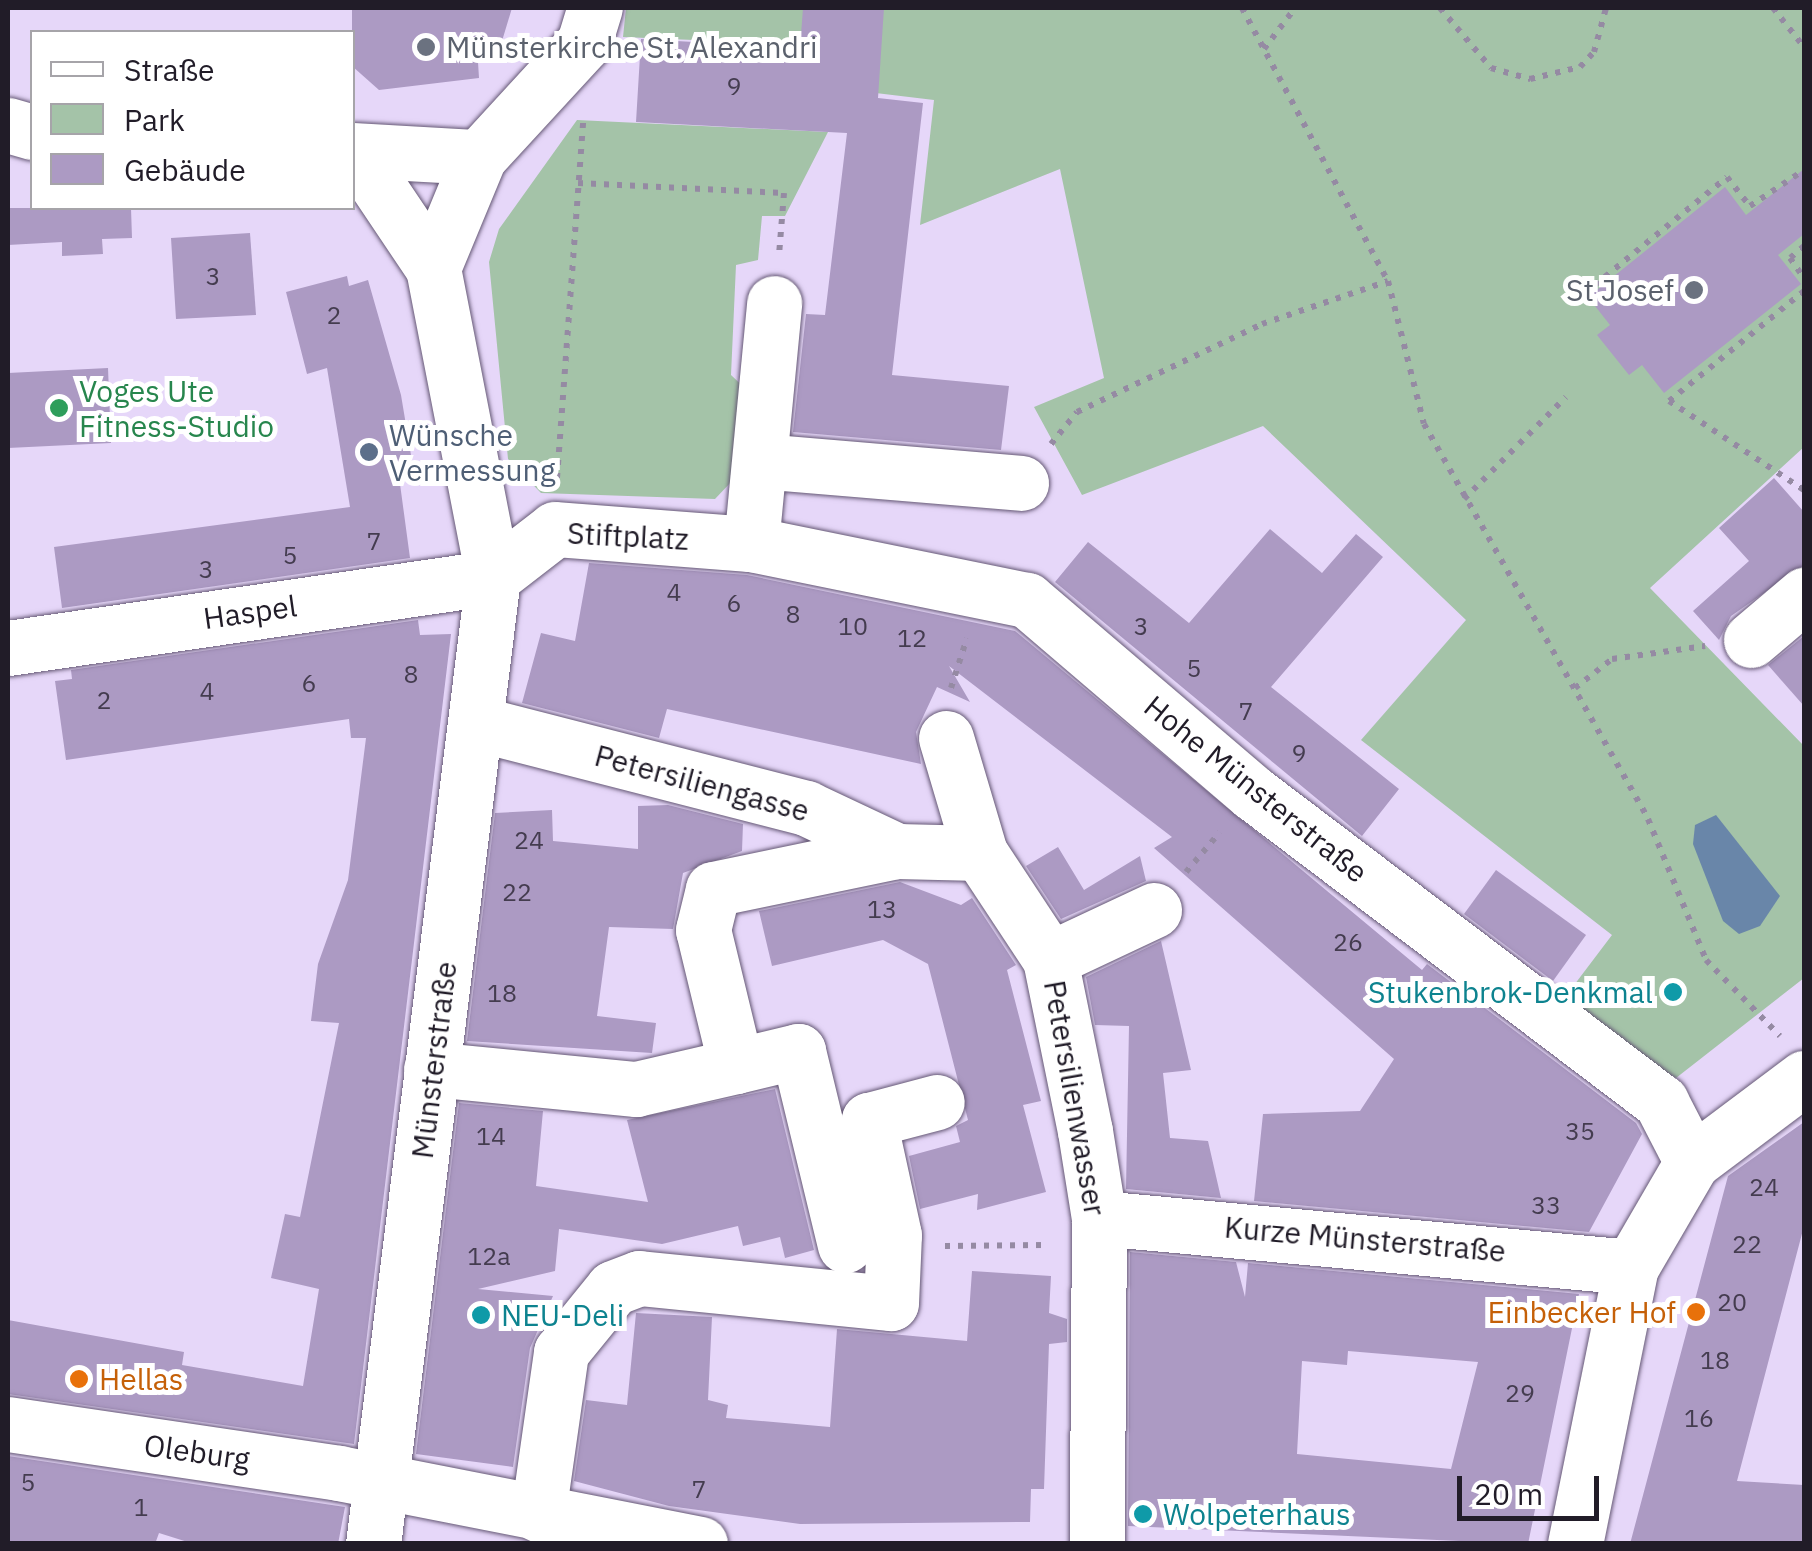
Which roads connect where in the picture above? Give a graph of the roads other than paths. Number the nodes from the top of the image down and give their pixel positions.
1 (590, 25) edge
2 (355, 151) edge
3 (355, 152) edge
4 (478, 158) junction
5 (433, 268) junction
6 (774, 303) road end
7 (760, 461) junction
8 (1030, 470) road end
9 (751, 544) junction
10 (493, 577) junction
11 (1804, 595) edge
12 (1751, 640) road end
13 (8, 648) edge
14 (479, 724) junction
15 (946, 738) road end
16 (897, 852) junction
17 (980, 852) junction
18 (1154, 910) road end
19 (1050, 960) junction
20 (1799, 1064) edge
21 (736, 1066) junction
22 (431, 1070) junction
23 (938, 1102) dead end
24 (1692, 1162) junction
25 (1099, 1232) junction
26 (845, 1245) dead end
27 (1631, 1268) junction
28 (8, 1424) edge
29 (386, 1482) junction
30 (538, 1514) junction
31 (372, 1544) edge
32 (700, 1544) edge
33 (1097, 1544) edge
34 (1575, 1544) edge

1 - 4 street
2 - 4 street
3 - 5 street
4 - 5 street
5 - 10 street
6 - 7 street
7 - 8 street
7 - 9 street
9 - 10 street, Stiftplatz
9 - 24 street, Hohe Münsterstraße
10 - 13 street, Haspel
10 - 14 street, Münsterstraße
11 - 12 street
14 - 16 street, Petersiliengasse
14 - 22 street, Münsterstraße
15 - 17 street, Petersilienwasser
16 - 17 street, Petersiliengasse
16 - 21 street
17 - 19 street, Petersilienwasser
18 - 19 street
19 - 25 street, Petersilienwasser
20 - 24 street
21 - 22 street
21 - 26 street
22 - 29 street, Münsterstraße
23 - 30 street
24 - 27 street
25 - 27 street, Kurze Münsterstraße
25 - 33 street, Petersilienwasser
27 - 34 street
28 - 29 street, Oleburg
29 - 30 street, Oleburg
29 - 31 street, Münsterstraße
30 - 32 street, Oleburg

